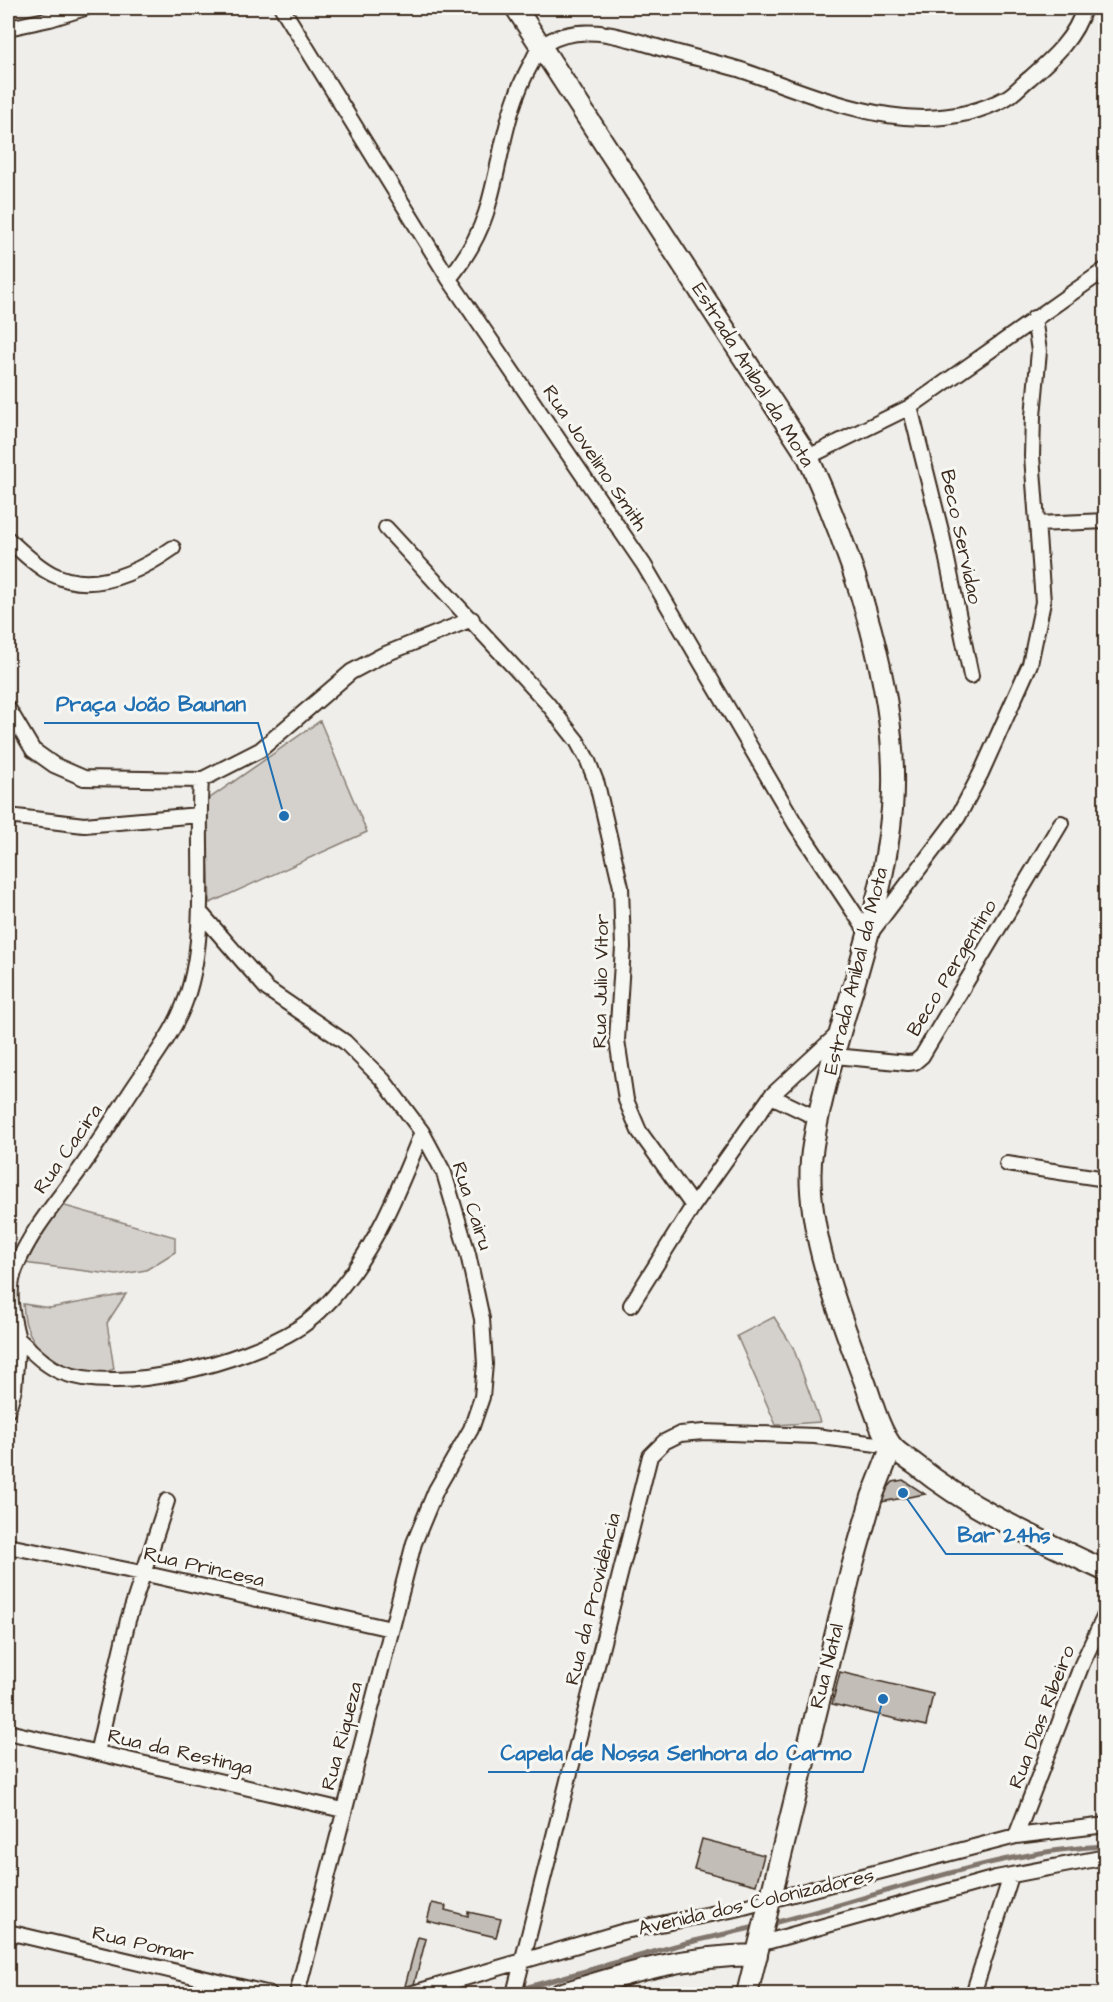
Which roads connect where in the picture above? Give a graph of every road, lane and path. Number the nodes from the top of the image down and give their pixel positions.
1 (85, 8) edge
2 (282, 8) edge
3 (516, 8) edge
4 (1084, 8) edge
5 (8, 28) edge
6 (541, 45) junction
7 (1106, 269) edge
8 (449, 279) junction
9 (1034, 318) junction
10 (910, 407) junction
11 (808, 457) junction
12 (1106, 521) edge
13 (1037, 524) junction
14 (386, 528) dead end
15 (8, 539) edge
16 (173, 548) dead end
17 (471, 619) junction
18 (971, 676) dead end
19 (8, 708) edge
20 (201, 780) junction
21 (199, 815) junction
22 (8, 816) edge
23 (1061, 823) dead end
24 (200, 912) junction
25 (869, 935) junction
26 (843, 1029) junction
27 (835, 1056) junction
28 (771, 1096) junction
29 (819, 1119) junction
30 (422, 1132) junction
31 (1007, 1164) dead end
32 (1106, 1179) edge
33 (693, 1206) junction
34 (631, 1305) dead end
35 (18, 1339) junction
36 (8, 1410) edge
37 (892, 1446) junction
38 (436, 1490) joint
39 (167, 1501) dead end
40 (8, 1546) edge
41 (1106, 1571) edge
42 (142, 1573) junction
43 (1106, 1613) edge
44 (391, 1629) junction
45 (8, 1732) edge
46 (97, 1753) junction
47 (343, 1810) junction
48 (1106, 1825) edge
49 (1016, 1836) junction
50 (1106, 1857) edge
51 (1011, 1876) junction
52 (768, 1906) junction
53 (8, 1932) edge
54 (759, 1945) junction
55 (522, 1966) junction
56 (270, 1995) edge
57 (297, 1995) edge
58 (410, 1995) edge
59 (514, 1995) edge
60 (560, 1995) edge
61 (747, 1995) edge
62 (973, 1995) edge

1 - 5 street
2 - 8 street, Rua Jovelino Smith
3 - 6 street, Estrada Anibal da Mota
4 - 6 street
6 - 8 street
6 - 11 street, Estrada Anibal da Mota
7 - 9 street
8 - 25 street, Rua Jovelino Smith
9 - 10 street
9 - 13 street
10 - 11 street
10 - 18 street, Beco Servidao
11 - 25 street, Estrada Anibal da Mota
12 - 13 street
13 - 25 street
14 - 17 street, Rua Julio Vitor
15 - 16 street
17 - 20 street
17 - 33 street, Rua Julio Vitor
19 - 20 street
20 - 21 street, Rua Cacira
21 - 22 street
21 - 24 street, Rua Cacira
23 - 27 street, Beco Pergentino
24 - 30 street, Rua Cairu
24 - 35 street, Rua Cacira
25 - 26 street, Estrada Anibal da Mota
26 - 27 street, Estrada Anibal da Mota
26 - 28 street
27 - 29 street, Estrada Anibal da Mota
28 - 29 street
28 - 33 street
29 - 37 street, Estrada Anibal da Mota
30 - 35 street
30 - 38 street, Rua Cairu
31 - 32 street
33 - 34 street
35 - 36 street, Rua Cacira
37 - 41 street, Estrada Anibal da Mota
37 - 52 street, Rua Natal
37 - 55 street, Rua da Providência
38 - 44 street, Rua Riqueza
39 - 42 street
40 - 42 street, Rua Princesa
42 - 44 street, Rua Princesa
42 - 46 street
43 - 49 street, Rua Dias Ribeiro
44 - 47 street, Rua Riqueza
45 - 46 street, Rua da Restinga
46 - 47 street, Rua da Restinga
47 - 57 street, Rua Riqueza
48 - 49 street, Avenida dos Colonizadores
49 - 52 street, Avenida dos Colonizadores
50 - 51 street, Avenida dos Colonizadores
51 - 54 street, Avenida dos Colonizadores
51 - 62 street
52 - 54 street, Rua Natal
52 - 55 street, Avenida dos Colonizadores
53 - 56 street, Rua Pomar
54 - 60 street, Avenida dos Colonizadores
54 - 61 street, Rua Natal
55 - 58 street, Avenida dos Colonizadores
55 - 59 street, Rua da Providência

